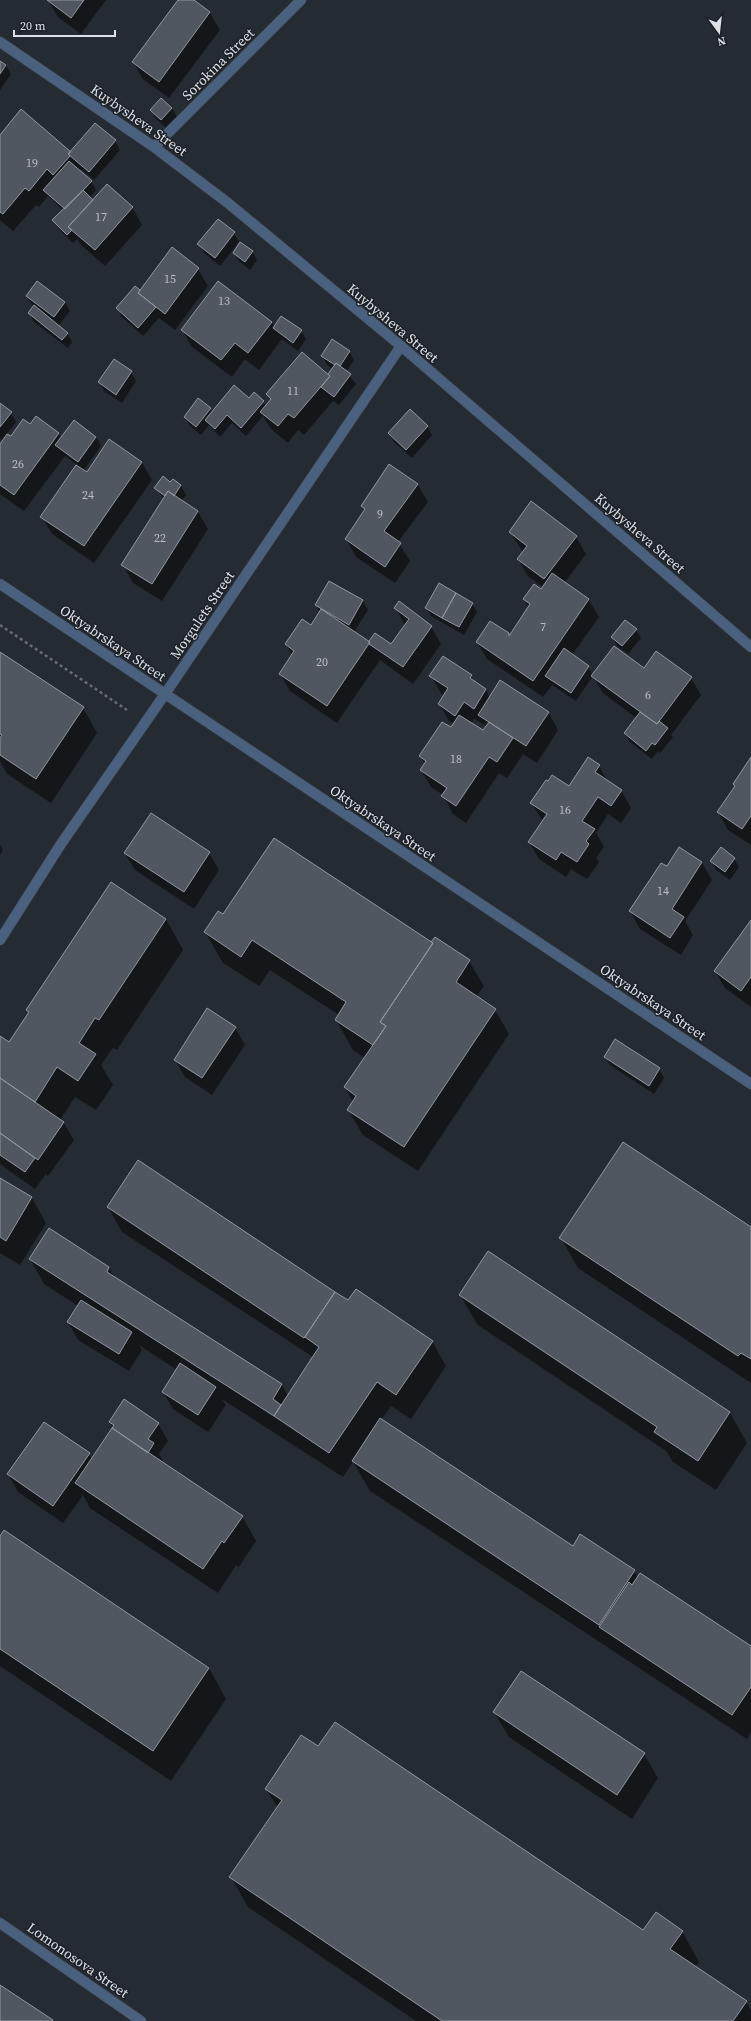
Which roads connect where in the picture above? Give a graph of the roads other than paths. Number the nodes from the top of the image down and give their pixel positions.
1 (301, 0) edge
2 (0, 42) edge
3 (154, 147) junction
4 (401, 346) junction
5 (0, 584) edge
6 (751, 647) edge
7 (165, 694) junction
8 (0, 940) edge
9 (751, 1084) edge
10 (0, 1923) edge
11 (140, 2021) edge

1 - 3 street, Sorokina Street
2 - 3 street, Kuybysheva Street
3 - 4 street, Kuybysheva Street
4 - 6 street, Kuybysheva Street
4 - 7 street, Morgulets Street
5 - 7 street, Oktyabrskaya Street
7 - 8 street, Morgulets Street
7 - 9 street, Oktyabrskaya Street
10 - 11 street, Lomonosova Street

